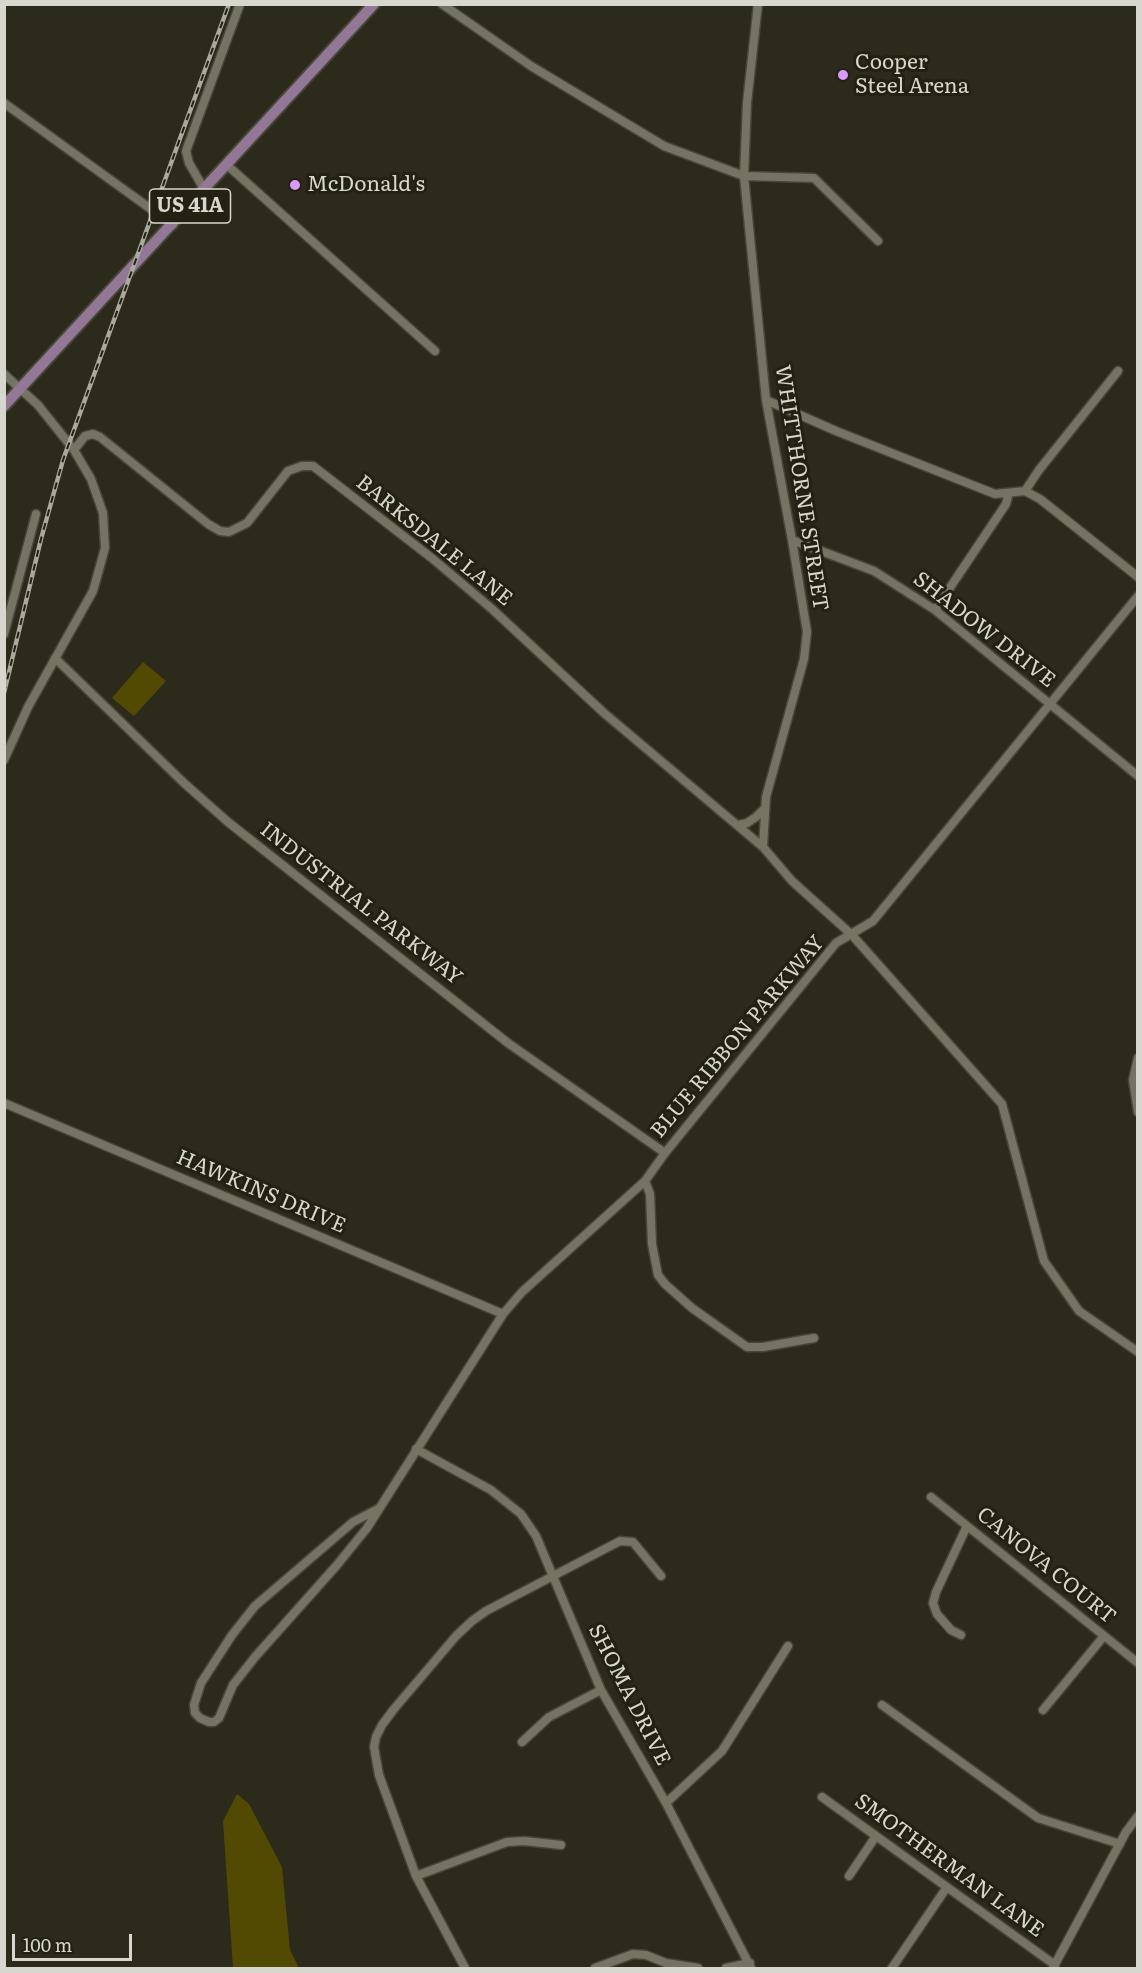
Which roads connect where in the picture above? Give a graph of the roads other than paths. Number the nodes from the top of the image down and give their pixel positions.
1 (240, 4) edge
2 (374, 4) edge
3 (442, 4) edge
4 (758, 4) edge
5 (4, 103) edge
6 (227, 165) junction
7 (744, 176) junction
8 (204, 189) junction
9 (173, 225) junction
10 (878, 241) dead end
11 (435, 351) dead end
12 (1118, 371) dead end
13 (4, 374) edge
14 (21, 388) junction
15 (766, 400) junction
16 (4, 406) edge
17 (74, 450) junction
18 (1025, 491) junction
19 (1009, 493) junction
20 (36, 514) dead end
21 (792, 540) junction
22 (1137, 577) edge
23 (1137, 596) edge
24 (935, 610) junction
25 (4, 634) edge
26 (55, 658) junction
27 (1050, 705) junction
28 (4, 760) edge
29 (1137, 776) edge
30 (765, 808) junction
31 (738, 825) junction
32 (763, 847) junction
33 (852, 935) junction
34 (1137, 1058) edge
35 (4, 1103) edge
36 (1137, 1112) edge
37 (665, 1153) junction
38 (645, 1181) junction
39 (503, 1314) junction
40 (814, 1338) dead end
41 (1137, 1352) edge
42 (416, 1449) junction
43 (931, 1497) dead end
44 (378, 1509) junction
45 (967, 1526) junction
46 (552, 1576) junction
47 (661, 1576) dead end
48 (961, 1635) dead end
49 (1104, 1636) junction
50 (788, 1646) dead end
51 (1137, 1663) edge
52 (602, 1690) junction
53 (882, 1705) dead end
54 (1043, 1710) dead end
55 (522, 1742) dead end
56 (822, 1797) dead end
57 (666, 1803) junction
58 (1137, 1816) edge
59 (876, 1836) junction
60 (1120, 1844) junction
61 (561, 1845) dead end
62 (416, 1876) junction
63 (849, 1876) dead end
64 (947, 1887) junction
65 (750, 1966) edge
66 (1054, 1966) edge
67 (465, 1968) edge
68 (595, 1968) edge
69 (698, 1968) edge
70 (726, 1968) edge
71 (892, 1968) edge

1 - 8 street
2 - 6 main road, US 41A
3 - 7 street
4 - 7 street, WHITTHORNE STREET
5 - 9 street
6 - 8 main road, US 41A
6 - 11 street
7 - 10 street
7 - 15 street, WHITTHORNE STREET
8 - 9 main road, US 41A
9 - 14 main road, US 41A
12 - 18 street
13 - 14 street
14 - 16 main road, US 41A
14 - 17 street
15 - 19 street
15 - 21 street, WHITTHORNE STREET
17 - 26 street
17 - 31 street, BARKSDALE LANE
18 - 19 street
18 - 22 street
19 - 24 street
20 - 25 street
21 - 24 street, SHADOW DRIVE
21 - 30 street, WHITTHORNE STREET
23 - 27 street, BLUE RIBBON PARKWAY
24 - 27 street, SHADOW DRIVE
26 - 28 street
26 - 37 street, INDUSTRIAL PARKWAY
27 - 29 street, SHADOW DRIVE
27 - 33 street, BLUE RIBBON PARKWAY
30 - 31 street
30 - 32 street, WHITTHORNE STREET
31 - 32 street, BARKSDALE LANE
32 - 33 street
33 - 37 street, BLUE RIBBON PARKWAY
33 - 41 street
34 - 36 street
35 - 39 street, HAWKINS DRIVE
37 - 38 street, BLUE RIBBON PARKWAY
38 - 39 street, BLUE RIBBON PARKWAY
38 - 40 street
39 - 42 street, BLUE RIBBON PARKWAY
42 - 44 street, BLUE RIBBON PARKWAY
42 - 46 street, SHOMA DRIVE
43 - 45 street, CANOVA COURT
44 - 44 street, BLUE RIBBON PARKWAY
45 - 48 street
45 - 49 street, CANOVA COURT
46 - 47 street
46 - 52 street, SHOMA DRIVE
46 - 62 street
49 - 51 street, CANOVA COURT
49 - 54 street
50 - 57 street
52 - 55 street
52 - 57 street, SHOMA DRIVE
53 - 60 street
56 - 59 street, SMOTHERMAN LANE
57 - 65 street, SHOMA DRIVE
58 - 60 street
59 - 63 street
59 - 64 street, SMOTHERMAN LANE
60 - 66 street
61 - 62 street
62 - 67 street
64 - 66 street, SMOTHERMAN LANE
64 - 71 street
65 - 70 street
68 - 69 street

